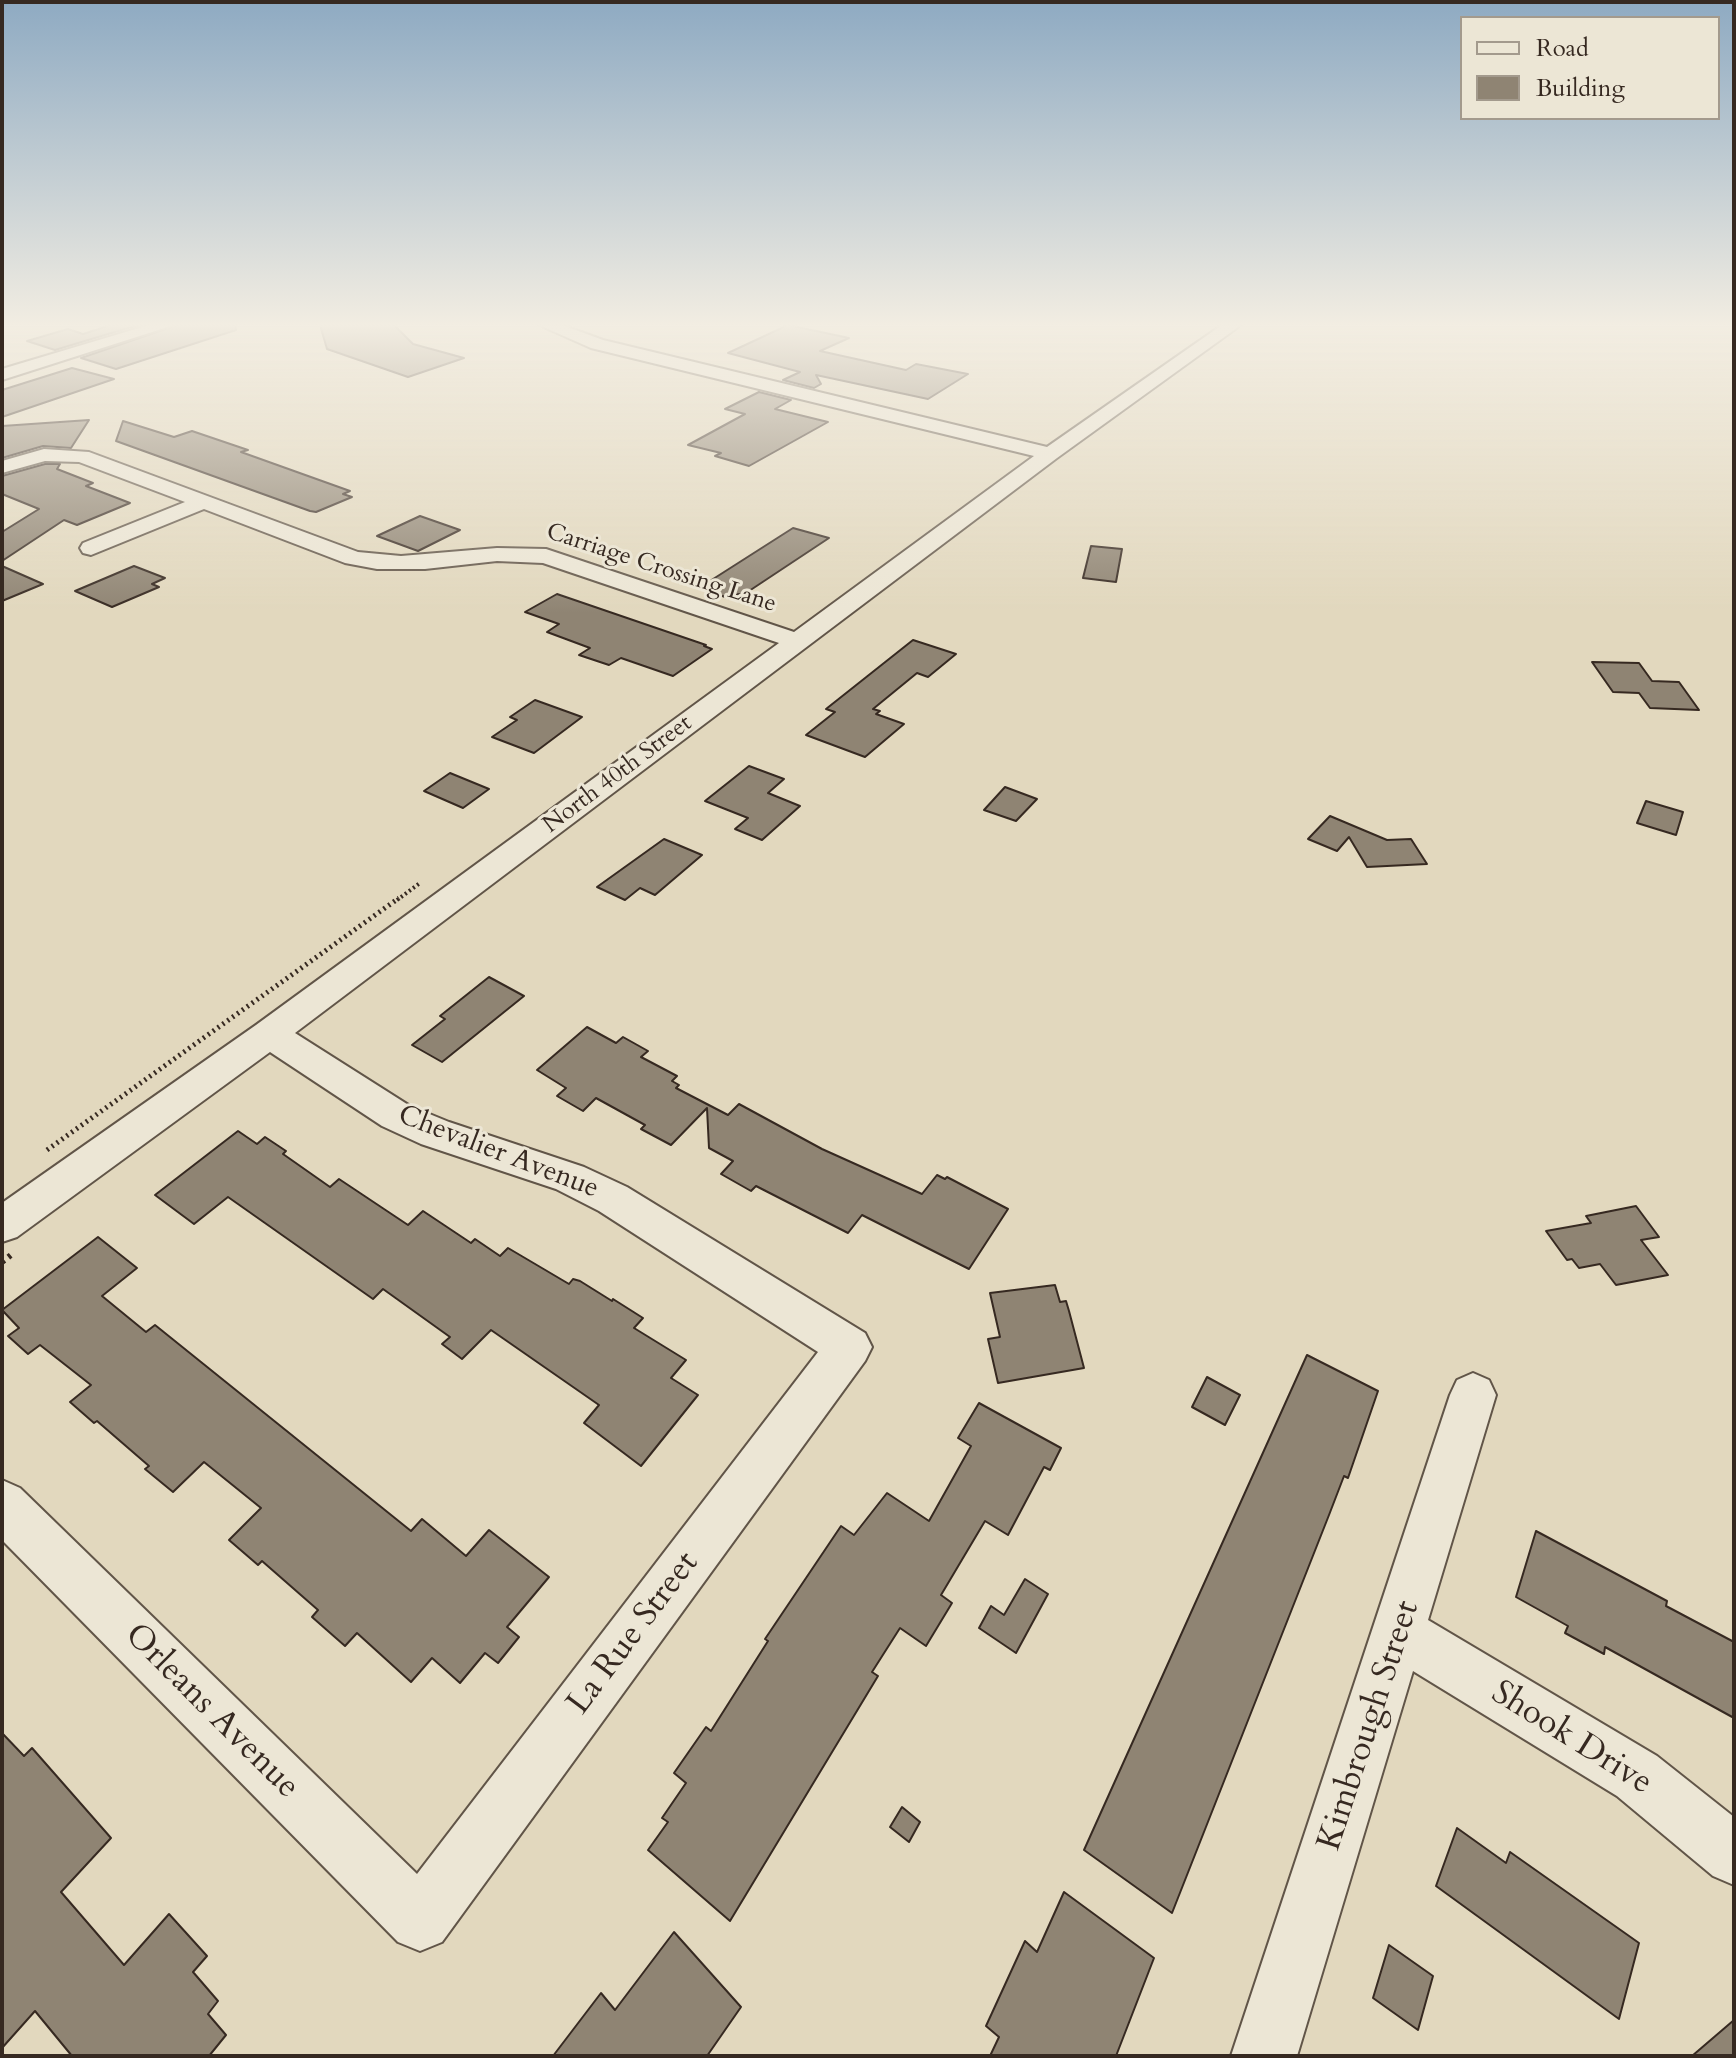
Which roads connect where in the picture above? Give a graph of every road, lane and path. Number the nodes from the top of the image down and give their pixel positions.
1 (914, 421) edge
2 (1097, 421) edge
3 (1050, 454) junction
4 (2, 467) edge
5 (205, 501) junction
6 (91, 548) dead end
7 (797, 641) junction
8 (269, 1034) junction
9 (2, 1225) edge
10 (849, 1347) joint
11 (1473, 1395) dead end
12 (2, 1505) edge
13 (1400, 1633) junction
14 (1734, 1855) edge
15 (420, 1920) joint
16 (1264, 2056) edge

1 - 3 street
2 - 3 street, North 40th Street
3 - 7 street, North 40th Street
4 - 5 street, Carriage Crossing Lane
5 - 6 street
5 - 7 street, Carriage Crossing Lane
7 - 8 street, North 40th Street
8 - 9 street, North 40th Street
8 - 10 street, Chevalier Avenue
10 - 15 street, La Rue Street
11 - 13 street, Kimbrough Street
12 - 15 street, Orleans Avenue
13 - 14 street, Shook Drive
13 - 16 street, Kimbrough Street

